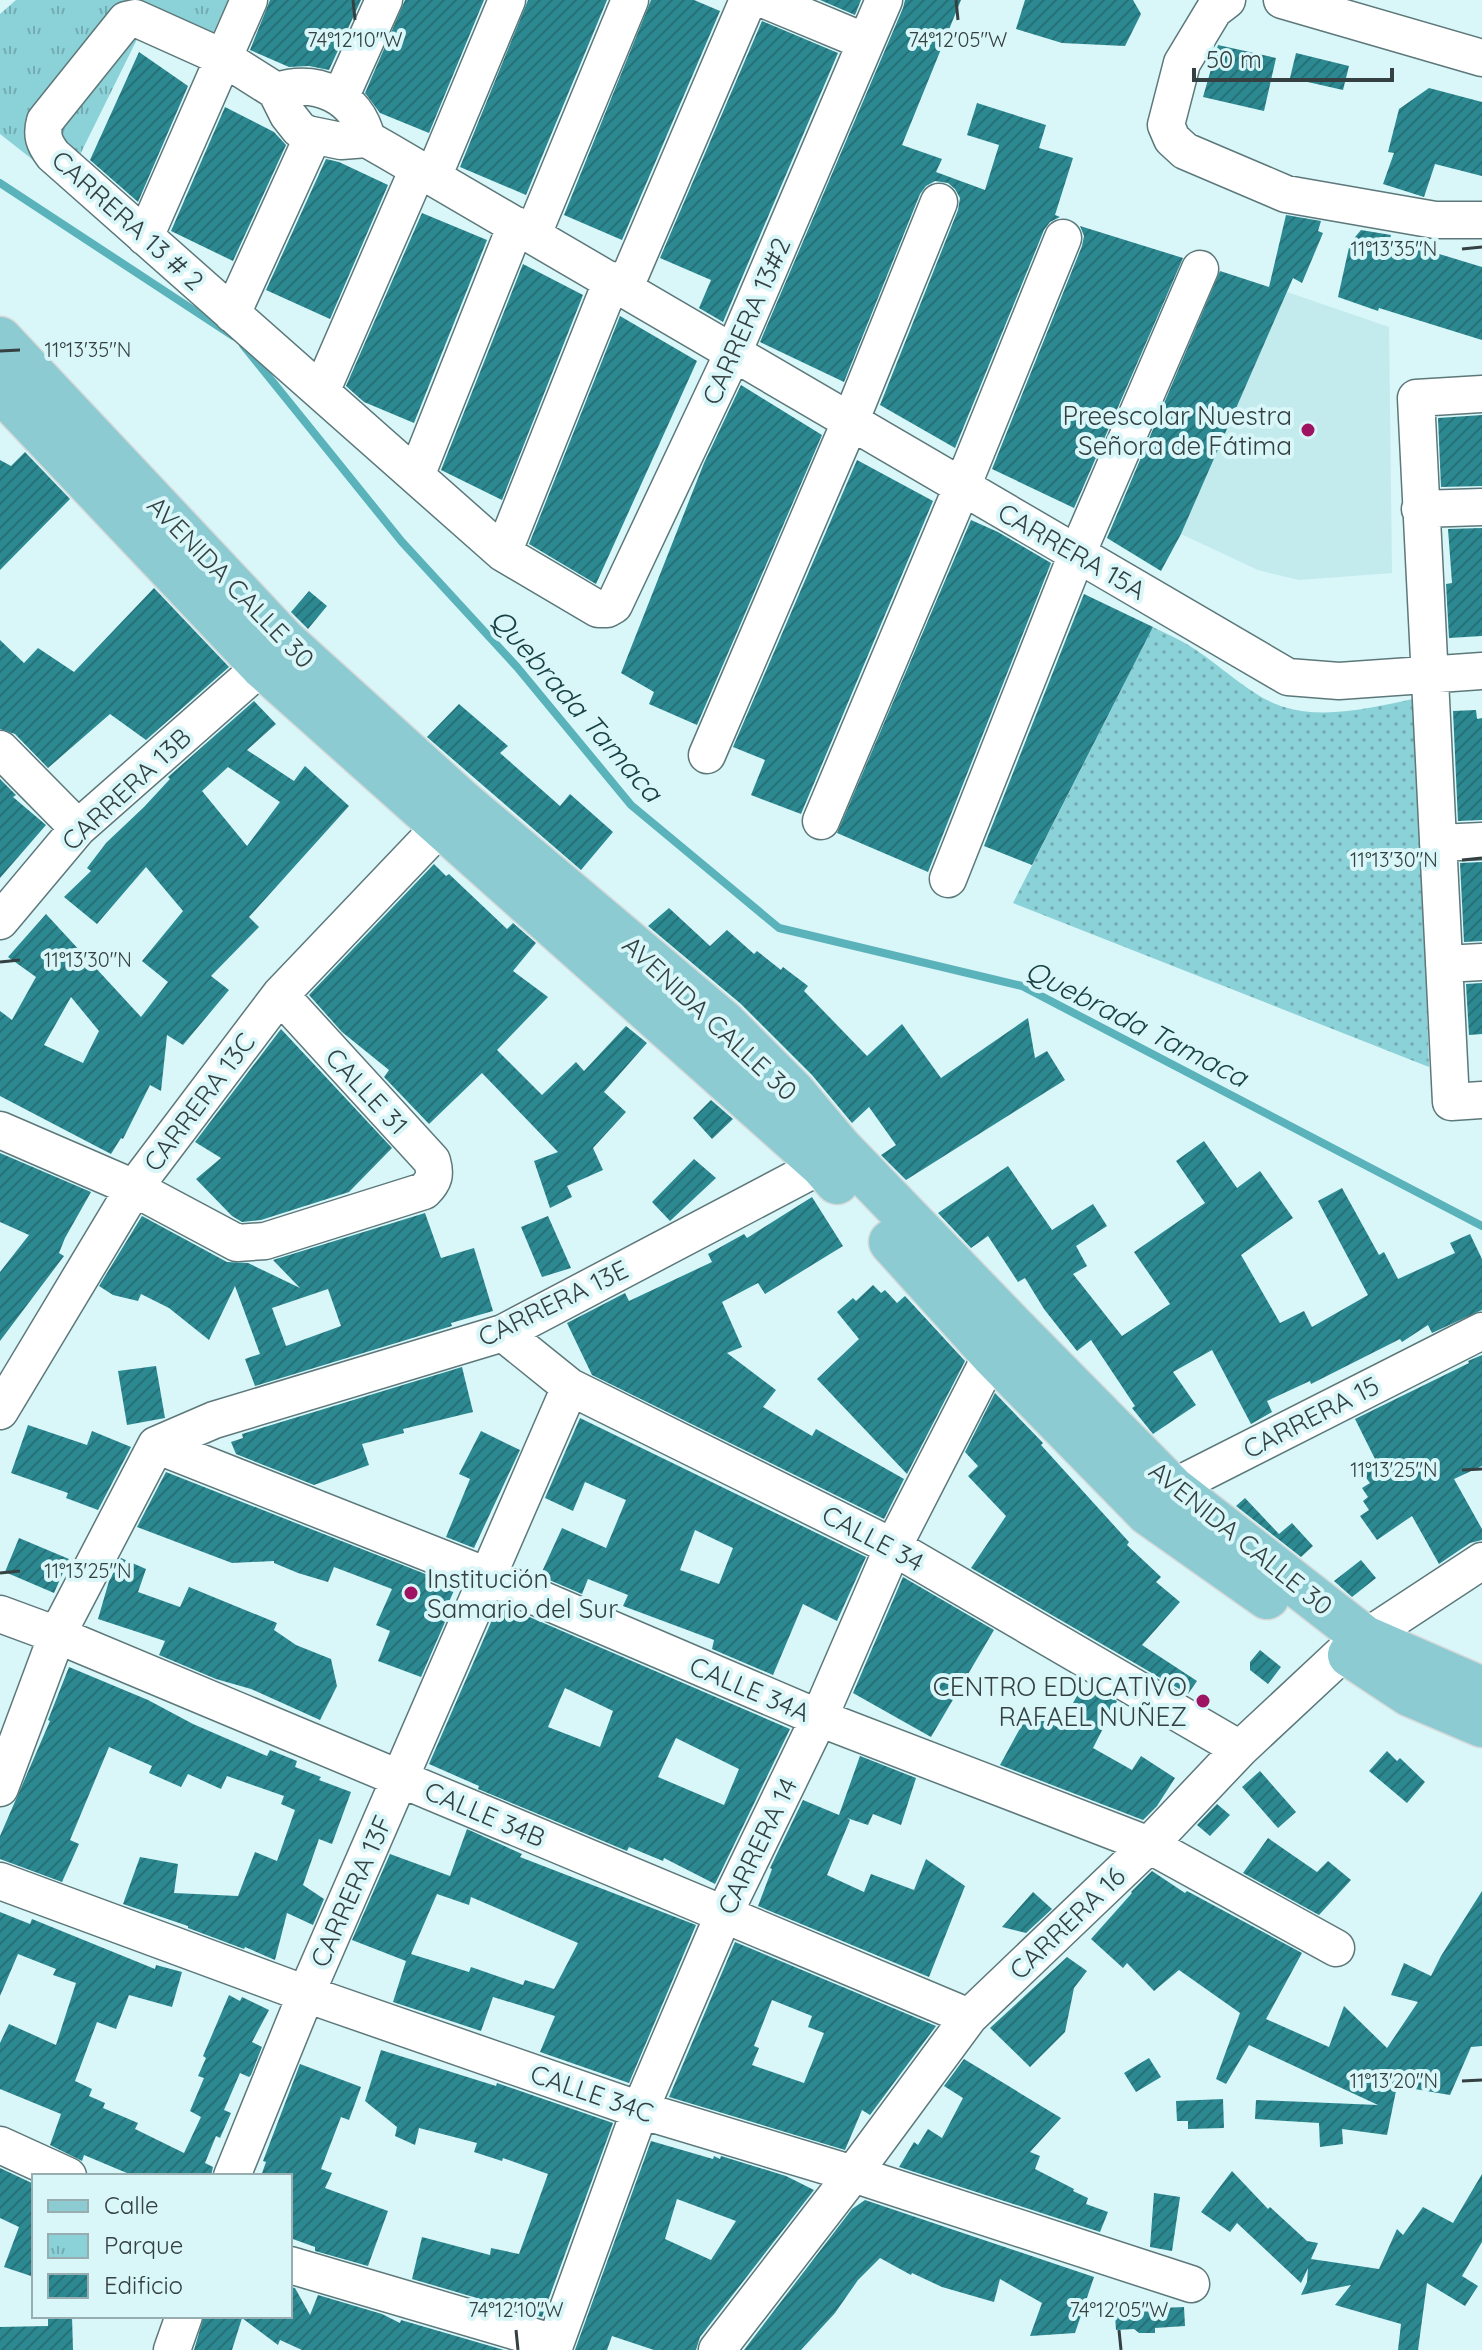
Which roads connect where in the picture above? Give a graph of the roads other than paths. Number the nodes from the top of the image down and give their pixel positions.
1 (249, 0) edge
2 (384, 0) edge
3 (507, 0) edge
4 (630, 0) edge
5 (748, 0) edge
6 (765, 0) edge
7 (884, 0) edge
8 (1227, 0) edge
9 (1282, 0) edge
10 (866, 42) junction
11 (224, 58) junction
12 (1482, 58) edge
13 (276, 91) junction
14 (340, 98) junction
15 (313, 136) junction
16 (367, 139) junction
17 (425, 173) junction
18 (939, 202) dead end
19 (1482, 220) edge
20 (524, 230) junction
21 (145, 237) junction
22 (1063, 238) dead end
23 (1200, 269) dead end
24 (618, 283) junction
25 (232, 314) junction
26 (0, 339) edge
27 (733, 353) junction
28 (0, 389) edge
29 (321, 392) junction
30 (1482, 394) edge
31 (850, 422) junction
32 (416, 476) junction
33 (962, 487) junction
34 (1482, 507) edge
35 (1420, 509) junction
36 (503, 553) junction
37 (1077, 554) junction
38 (618, 598) joint
39 (262, 666) junction
40 (1482, 671) edge
41 (1429, 675) junction
42 (0, 749) edge
43 (707, 755) dead end
44 (821, 821) dead end
45 (442, 825) junction
46 (78, 828) junction
47 (1482, 841) edge
48 (1438, 843) junction
49 (948, 879) dead end
50 (0, 921) edge
51 (1482, 962) edge
52 (1444, 964) junction
53 (280, 995) junction
54 (1466, 1101) edge
55 (0, 1130) edge
56 (831, 1157) junction
57 (134, 1188) junction
58 (1482, 1331) edge
59 (503, 1333) junction
60 (992, 1354) junction
61 (570, 1387) junction
62 (0, 1411) edge
63 (156, 1445) junction
64 (1160, 1500) junction
65 (893, 1547) junction
66 (1482, 1561) edge
67 (487, 1576) junction
68 (0, 1614) edge
69 (57, 1635) junction
70 (1355, 1645) junction
71 (1482, 1689) edge
72 (819, 1718) junction
73 (1482, 1725) edge
74 (1240, 1749) junction
75 (401, 1778) junction
76 (0, 1788) edge
77 (1149, 1845) junction
78 (0, 1881) edge
79 (723, 1916) junction
80 (1336, 1948) dead end
81 (306, 1994) junction
82 (969, 2017) junction
83 (640, 2110) junction
84 (0, 2145) edge
85 (64, 2174) edge
86 (233, 2174) edge
87 (853, 2174) junction
88 (292, 2266) edge
89 (1191, 2284) dead end
90 (554, 2346) edge
91 (717, 2350) edge

1 - 11 street
2 - 14 street
3 - 17 street
4 - 20 street
5 - 24 street
6 - 10 street
7 - 10 street, CARRERA 13#2
8 - 19 street
9 - 12 street
10 - 27 street, CARRERA 13#2
11 - 13 street, CARRERA 13 # 2
11 - 21 street
11 - 21 street, CARRERA 13 # 2
13 - 14 street
13 - 15 street, CARRERA 13 # 2
14 - 16 street
15 - 16 street
15 - 25 street
16 - 17 street
17 - 20 street
17 - 29 street
18 - 31 street
20 - 24 street
20 - 32 street
21 - 25 street, CARRERA 13 # 2
22 - 33 street
23 - 37 street
24 - 27 street
24 - 36 street
25 - 29 street, CARRERA 13 # 2
26 - 56 main road, AVENIDA CALLE 30
27 - 31 street, CARRERA 15A
27 - 38 street, CARRERA 13#2
28 - 39 main road, AVENIDA CALLE 30
29 - 32 street, CARRERA 13 # 2
30 - 35 street
31 - 33 street, CARRERA 15A
31 - 43 street
32 - 36 street, CARRERA 13 # 2
33 - 37 street, CARRERA 15A
33 - 44 street
34 - 35 street
35 - 41 street
36 - 38 street, CARRERA 13 # 2
37 - 41 street, CARRERA 15A
37 - 49 street
39 - 45 main road, AVENIDA CALLE 30
39 - 46 street, CARRERA 13B
40 - 41 street, CARRERA 15A
41 - 48 street
42 - 46 street
45 - 53 street, CARRERA 13C
45 - 56 main road, AVENIDA CALLE 30
46 - 50 street, CARRERA 13B
47 - 48 street
48 - 52 street
51 - 52 street
52 - 54 street
53 - 57 street, CARRERA 13C
53 - 57 street, CALLE 31
55 - 57 street
56 - 59 street, CARRERA 13E
56 - 60 main road, AVENIDA CALLE 30
56 - 64 main road, AVENIDA CALLE 30
57 - 62 street, CARRERA 13C
58 - 64 street, CARRERA 15
59 - 61 street, CALLE 34
59 - 63 street, CARRERA 13E
60 - 64 main road, AVENIDA CALLE 30
60 - 65 street, CARRERA 14
61 - 65 street, CALLE 34
61 - 67 street, CARRERA 13F
63 - 67 street, CALLE 34A
63 - 69 street
64 - 70 main road, AVENIDA CALLE 30
65 - 72 street, CARRERA 14
65 - 74 street, CALLE 34
66 - 70 street, CARRERA 16
67 - 72 street, CALLE 34A
67 - 75 street, CARRERA 13F
68 - 69 street, CALLE 34B
69 - 75 street, CALLE 34B
69 - 76 street
70 - 71 main road, AVENIDA CALLE 30
70 - 73 main road, AVENIDA CALLE 30
70 - 74 street, CARRERA 16
72 - 77 street, CALLE 34A
72 - 79 street, CARRERA 14
74 - 77 street, CARRERA 16
75 - 79 street, CALLE 34B
75 - 81 street, CARRERA 13F
77 - 80 street, CALLE 34A
77 - 82 street, CARRERA 16
78 - 81 street, CALLE 34C
79 - 82 street, CALLE 34B
79 - 83 street, CARRERA 14
81 - 83 street, CALLE 34C
81 - 86 street, CARRERA 13F
82 - 87 street, CARRERA 16
83 - 87 street, CALLE 34C
83 - 90 street, CARRERA 14
84 - 85 street
87 - 89 street, CALLE 34C
87 - 91 street, CARRERA 16
88 - 90 street

